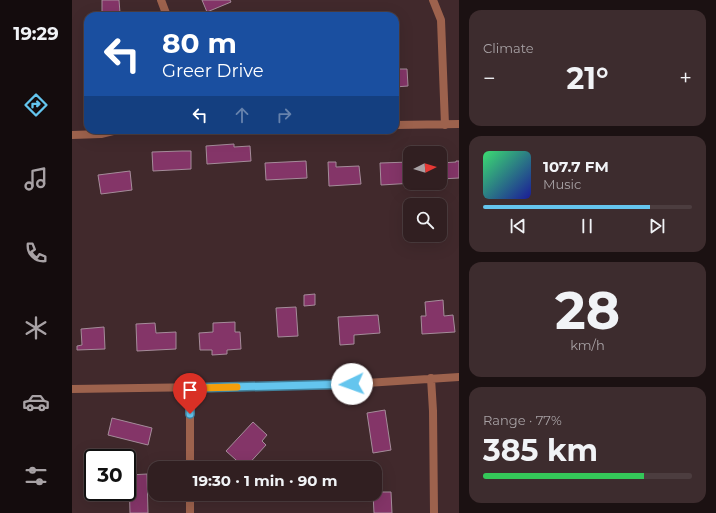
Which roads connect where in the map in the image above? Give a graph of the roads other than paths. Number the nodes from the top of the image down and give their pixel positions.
1 (162, 0) edge
2 (433, 0) edge
3 (166, 12) edge
4 (459, 124) edge
5 (399, 125) edge
6 (445, 125) junction
7 (101, 134) edge
8 (72, 135) edge
9 (459, 377) edge
10 (431, 378) junction
11 (190, 388) junction
12 (72, 389) edge
13 (190, 461) edge
14 (190, 501) edge
15 (190, 513) edge
16 (434, 513) edge

1 - 3 street
2 - 6 street
4 - 6 street
5 - 6 street
7 - 8 street
9 - 10 street
10 - 11 street
10 - 16 street
11 - 12 street
11 - 13 street
14 - 15 street

